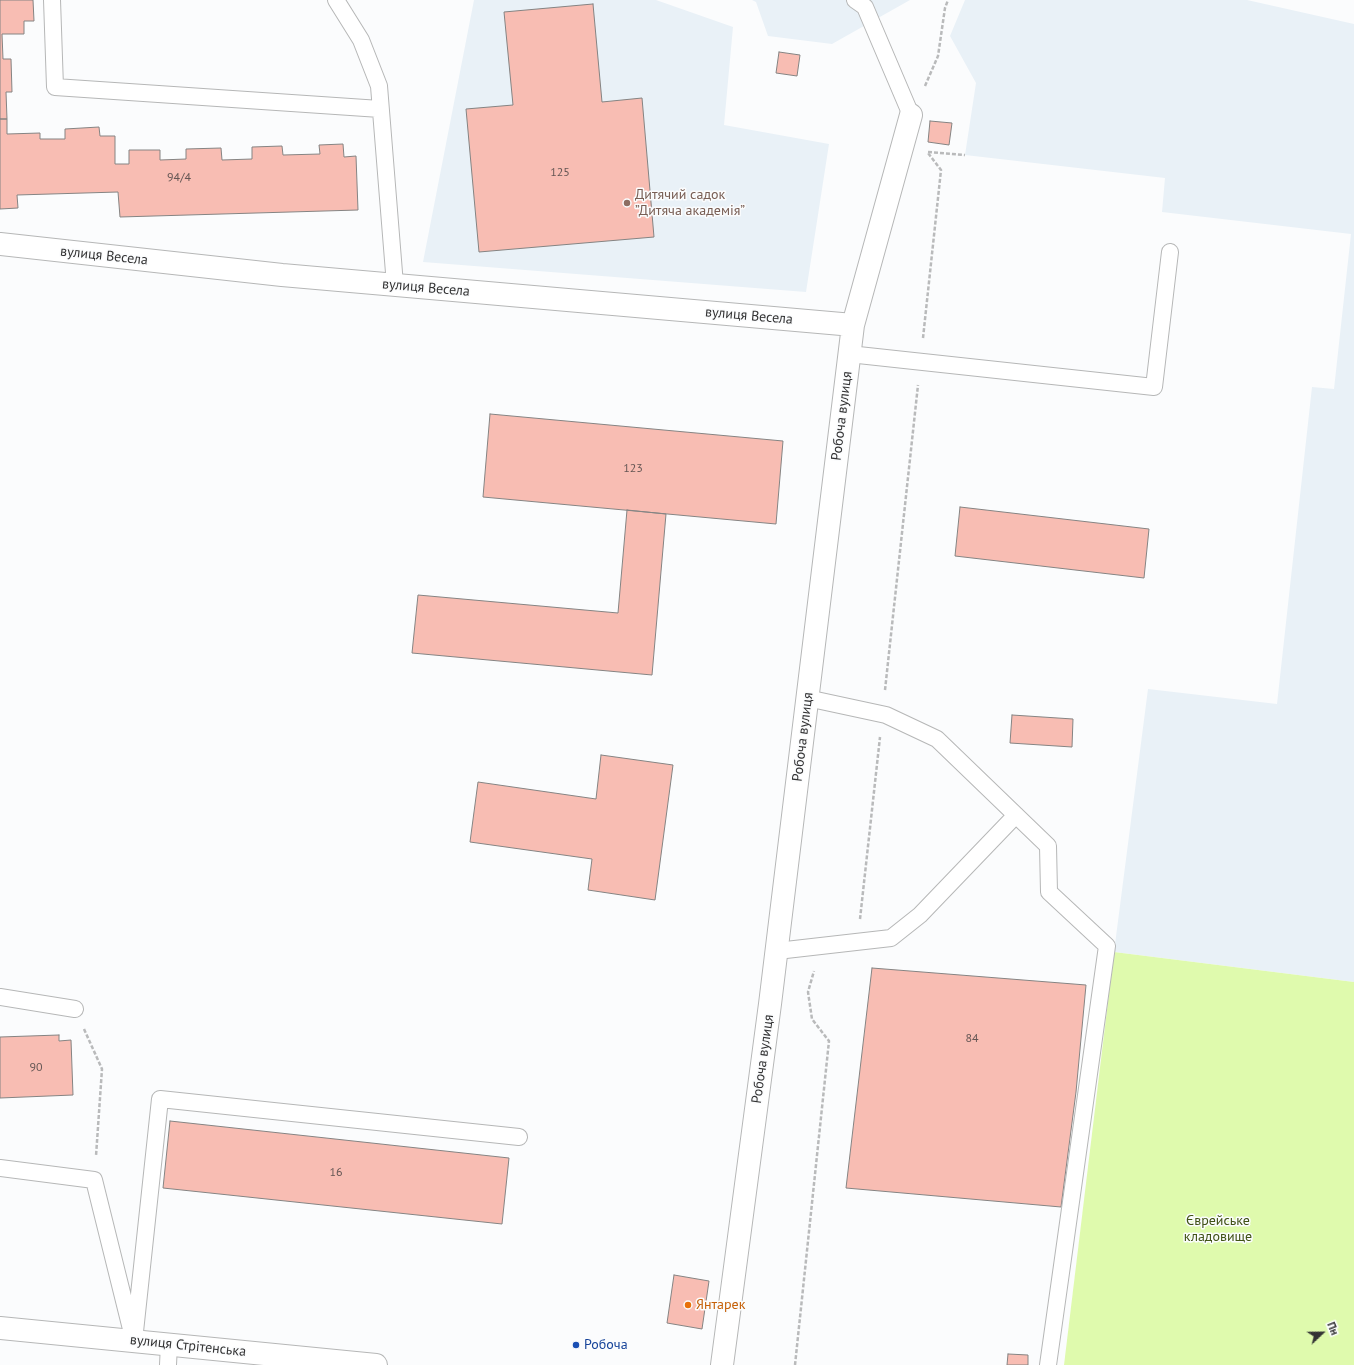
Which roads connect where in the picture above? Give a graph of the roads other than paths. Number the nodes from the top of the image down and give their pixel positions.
1 (52, 0) edge
2 (336, 0) edge
3 (855, 0) edge
4 (380, 109) junction
5 (911, 116) joint
6 (0, 244) edge
7 (1170, 252) dead end
8 (395, 285) junction
9 (853, 325) junction
10 (849, 354) junction
11 (807, 698) junction
12 (1016, 815) junction
13 (777, 950) junction
14 (0, 997) edge
15 (75, 1009) road end
16 (519, 1137) dead end
17 (0, 1168) edge
18 (0, 1328) edge
19 (134, 1341) junction
20 (168, 1355) edge
21 (376, 1365) edge
22 (722, 1365) edge
23 (1048, 1365) edge

1 - 4 lane
2 - 4 lane
3 - 5 lane
4 - 8 lane
5 - 9 street, Робоча вулиця
6 - 8 street, вулиця Весела
7 - 10 lane
8 - 9 street, вулиця Весела
9 - 10 street, Робоча вулиця
10 - 11 street, Робоча вулиця
11 - 12 lane
11 - 13 street, Робоча вулиця
12 - 13 lane
12 - 23 lane
13 - 22 street, Робоча вулиця
14 - 15 lane
16 - 19 lane
17 - 19 lane
18 - 19 street, вулиця Стрітенська
19 - 20 street, вулиця Стрітенська
20 - 21 street, вулиця Стрітенська

